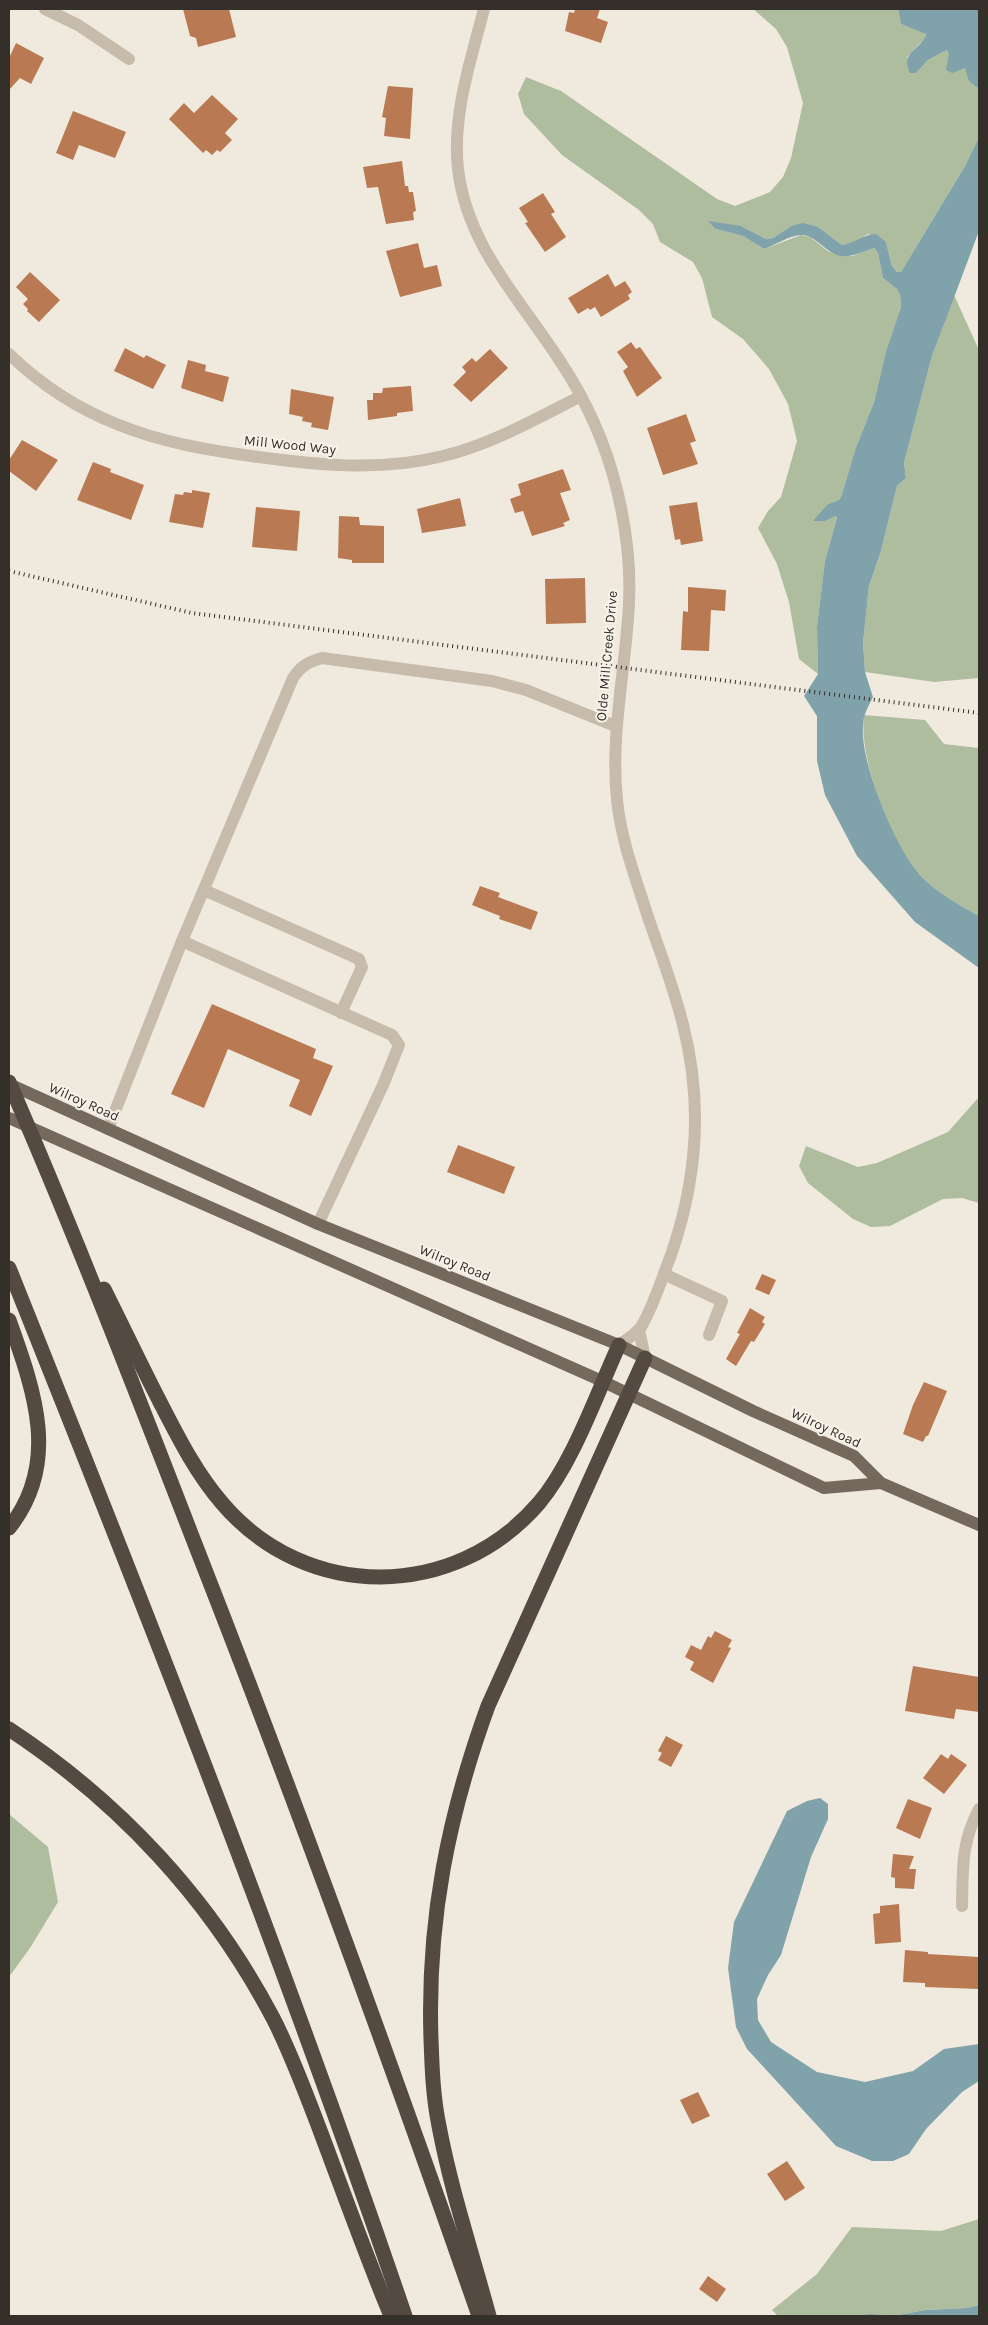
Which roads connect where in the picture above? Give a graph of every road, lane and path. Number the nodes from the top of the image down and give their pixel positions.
1 (46, 9) edge
2 (484, 9) edge
3 (129, 58) dead end
4 (9, 354) edge
5 (581, 396) junction
6 (615, 726) junction
7 (204, 890) junction
8 (182, 941) junction
9 (341, 1013) junction
10 (9, 1083) edge
11 (9, 1118) edge
12 (108, 1129) junction
13 (60, 1199) junction
14 (318, 1224) junction
15 (9, 1268) edge
16 (664, 1274) junction
17 (9, 1320) edge
18 (639, 1330) junction
19 (709, 1335) dead end
20 (619, 1345) junction
21 (645, 1358) junction
22 (602, 1381) junction
23 (628, 1394) junction
24 (882, 1483) junction
25 (979, 1525) edge
26 (9, 1528) edge
27 (9, 1730) edge
28 (979, 1809) edge
29 (962, 1906) dead end
30 (391, 2316) edge
31 (405, 2316) edge
32 (478, 2316) edge
33 (489, 2316) edge

1 - 3 street
2 - 5 street, Olde Mill Creek Drive
4 - 5 street, Mill Wood Way
5 - 6 street, Olde Mill Creek Drive
6 - 7 street
6 - 16 street, Olde Mill Creek Drive
7 - 8 street
7 - 9 street
8 - 9 street
8 - 12 street
9 - 14 street
10 - 12 main road, Wilroy Road
10 - 13 highway
11 - 22 main road, Wilroy Road
12 - 14 main road, Wilroy Road
13 - 22 highway
13 - 32 highway
14 - 20 main road, Wilroy Road
15 - 31 highway
16 - 18 street, Olde Mill Creek Drive
16 - 19 street
17 - 26 highway
18 - 20 street, Olde Mill Creek Drive
18 - 21 street
20 - 21 main road, Wilroy Road
20 - 22 highway
21 - 23 highway
21 - 24 main road, Wilroy Road
22 - 23 main road, Wilroy Road
23 - 24 main road, Wilroy Road
23 - 33 highway
24 - 25 main road, Wilroy Road
27 - 30 highway
28 - 29 street

